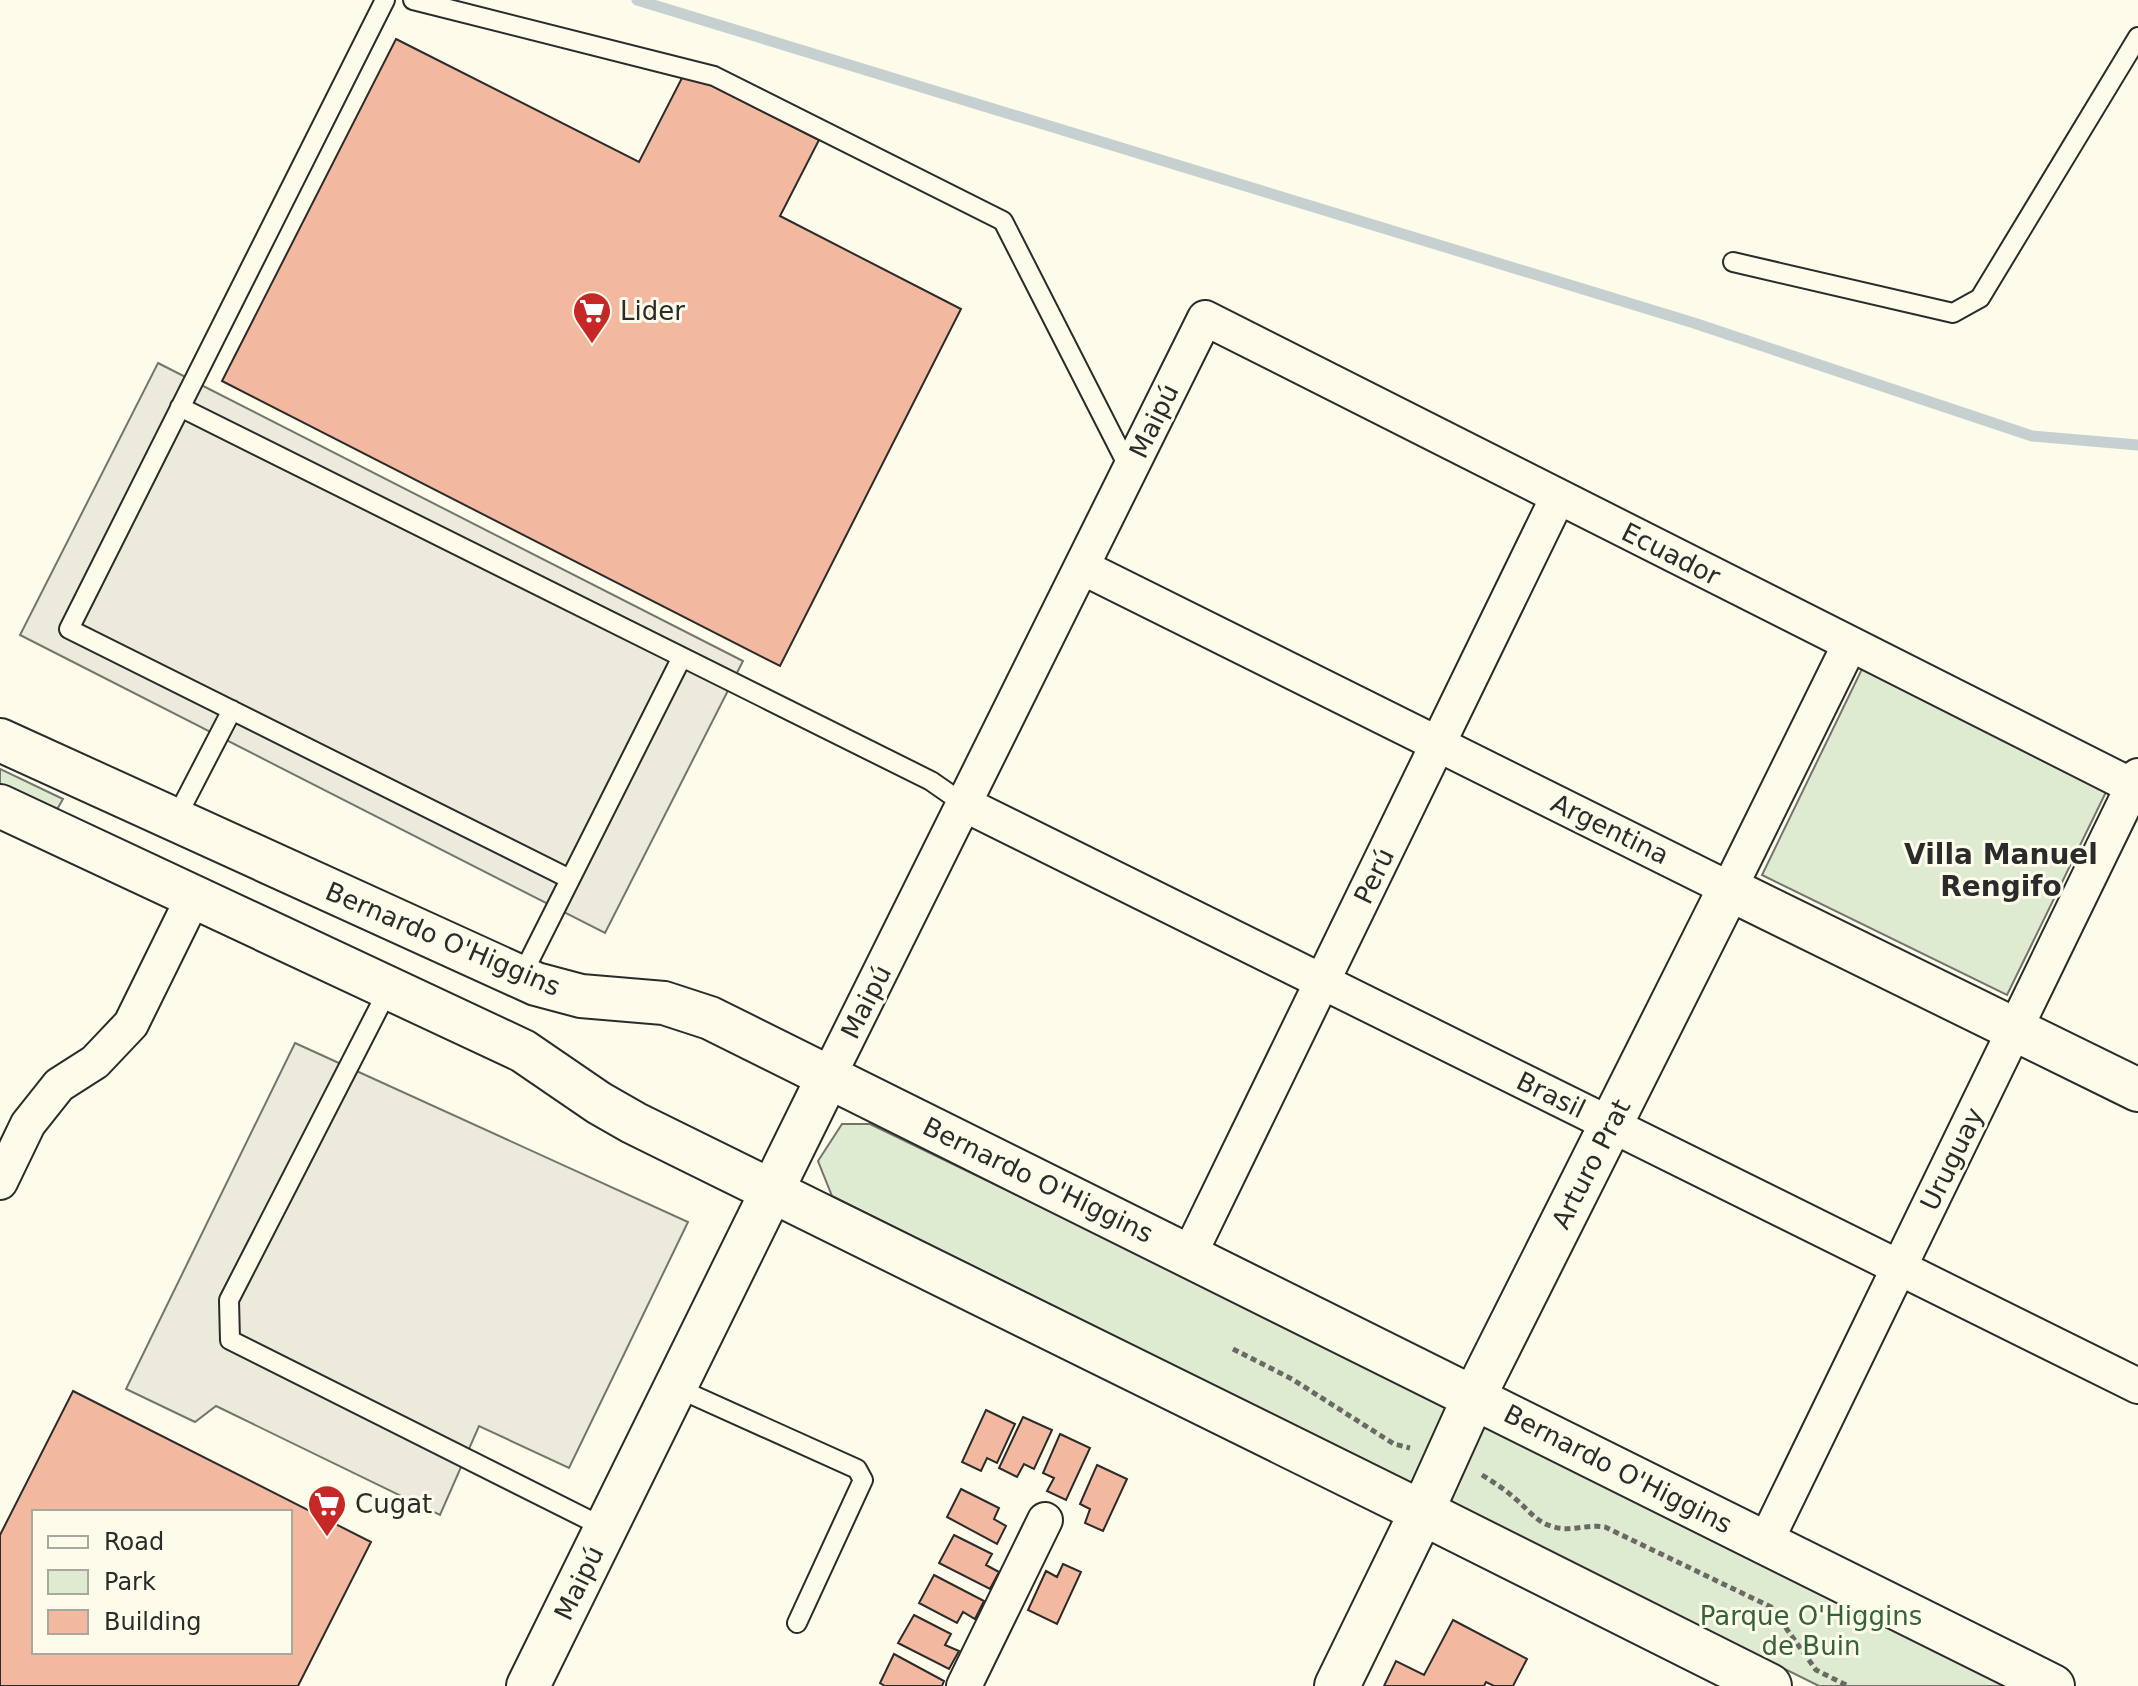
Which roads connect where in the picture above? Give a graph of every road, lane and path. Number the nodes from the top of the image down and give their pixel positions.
1 (385, 0) edge
2 (413, 0) edge
3 (2138, 37) edge
4 (1733, 262) dead end
5 (1205, 318) joint
6 (180, 407) junction
7 (1130, 470) junction
8 (1558, 497) junction
9 (1082, 567) junction
10 (1850, 644) junction
11 (682, 657) junction
12 (232, 710) junction
13 (0, 740) edge
14 (1438, 744) junction
15 (2136, 784) edge
16 (105, 788) junction
17 (964, 804) junction
18 (0, 806) edge
19 (175, 820) junction
20 (80, 842) junction
21 (570, 879) junction
22 (1729, 889) junction
23 (194, 896) junction
24 (521, 977) junction
25 (1322, 981) junction
26 (389, 988) junction
27 (2015, 1030) junction
28 (829, 1075) junction
29 (2138, 1090) edge
30 (1610, 1124) junction
31 (0, 1182) edge
32 (771, 1189) junction
33 (1189, 1255) junction
34 (1899, 1268) junction
35 (1233, 1349) dead end
36 (2138, 1386) edge
37 (675, 1387) junction
38 (1474, 1397) junction
39 (1448, 1455) junction
40 (1422, 1512) junction
41 (1045, 1520) dead end
42 (605, 1528) junction
43 (1765, 1543) junction
44 (797, 1623) dead end
45 (528, 1686) edge
46 (964, 1686) edge
47 (1337, 1686) edge
48 (1769, 1686) edge
49 (1848, 1686) edge
50 (2053, 1686) edge

1 - 6 lane
2 - 7 lane
3 - 4 lane
5 - 7 street, Maipú
5 - 8 street, Ecuador
6 - 11 lane
6 - 12 lane
7 - 9 street, Maipú
8 - 10 street, Ecuador
8 - 14 street, Perú
9 - 14 street, Argentina
9 - 17 street, Maipú
10 - 15 street, Ecuador
10 - 22 street, Arturo Prat
11 - 17 lane
11 - 21 lane
12 - 19 lane
12 - 21 lane
13 - 16 street, Bernardo O'Higgins
14 - 22 street, Argentina
14 - 25 street, Perú
15 - 27 street, Uruguay
16 - 19 street, Bernardo O'Higgins
16 - 20 street
17 - 25 street, Brasil
17 - 28 street, Maipú
18 - 20 street
19 - 24 street, Bernardo O'Higgins
20 - 23 street
21 - 24 lane
22 - 27 street, Argentina
22 - 30 street, Arturo Prat
23 - 26 street
23 - 31 street
24 - 28 street, Bernardo O'Higgins
25 - 30 street, Brasil
25 - 33 street, Perú
26 - 32 street
26 - 42 lane
27 - 29 street, Argentina
27 - 34 street, Uruguay
28 - 32 street, Maipú
28 - 33 street, Bernardo O'Higgins
30 - 34 street, Brasil
30 - 38 street, Arturo Prat
32 - 37 street, Maipú
32 - 40 street
33 - 38 street, Bernardo O'Higgins
34 - 36 street, Brasil
34 - 43 street, Uruguay
35 - 39 path
37 - 42 street, Maipú
37 - 44 lane
38 - 39 street, Arturo Prat
38 - 43 street, Bernardo O'Higgins
39 - 40 street, Arturo Prat
39 - 49 path
40 - 47 main road, Arturo Prat
40 - 48 main road
41 - 46 street
42 - 45 street, Maipú
43 - 50 street, Bernardo O'Higgins

